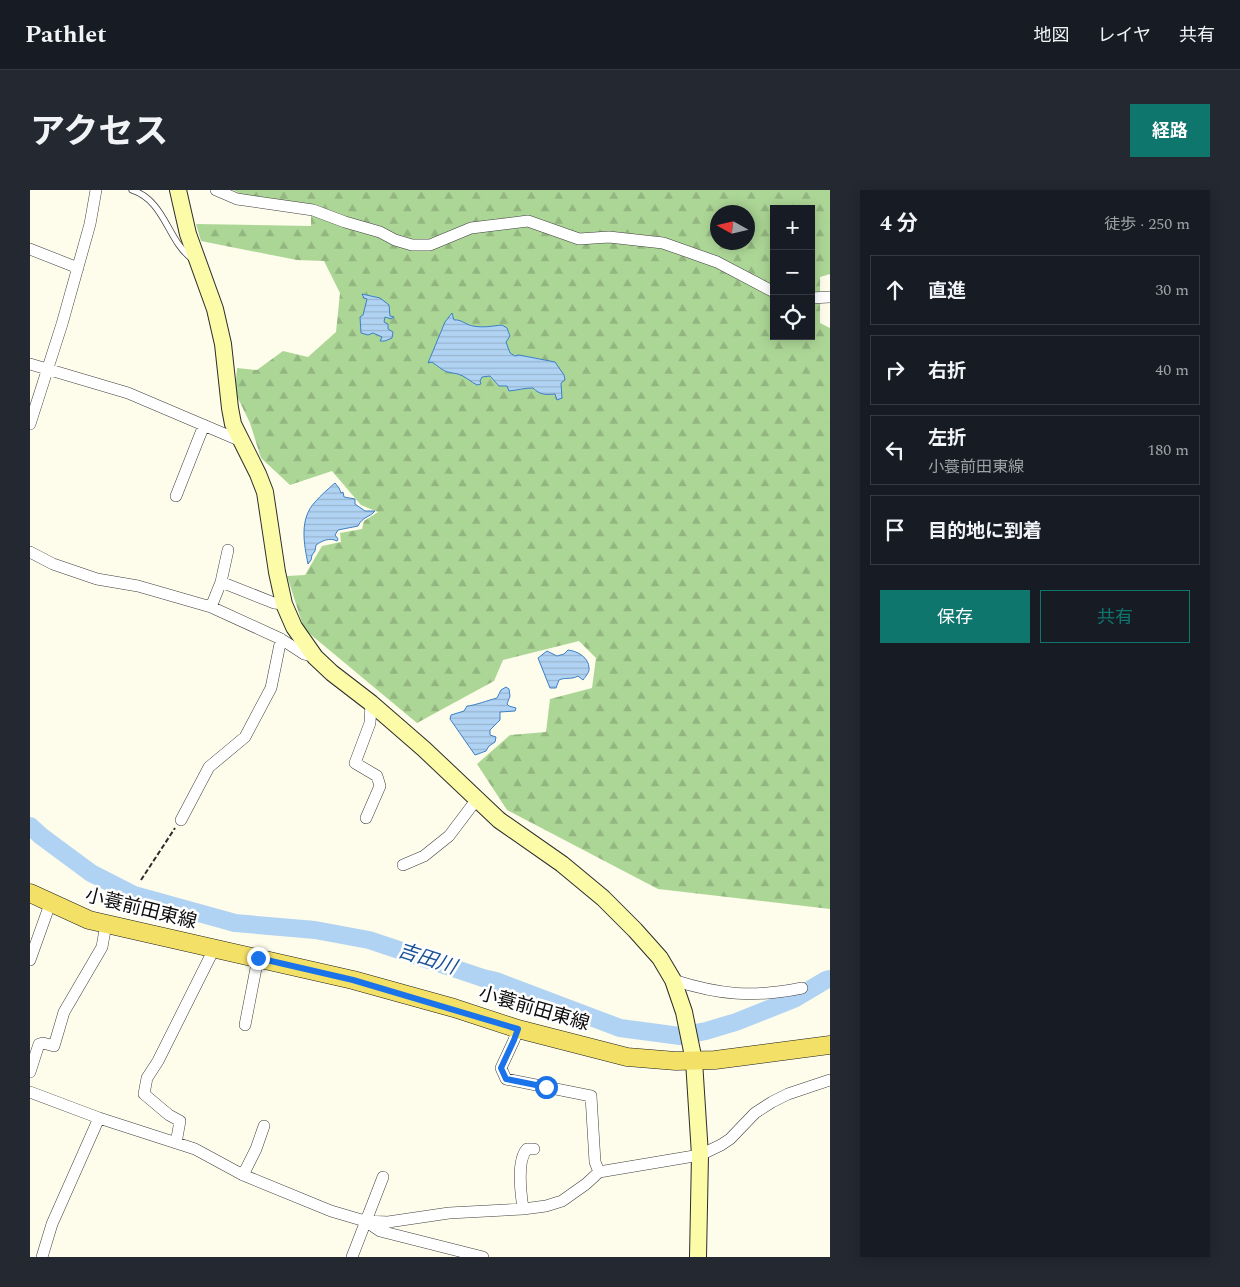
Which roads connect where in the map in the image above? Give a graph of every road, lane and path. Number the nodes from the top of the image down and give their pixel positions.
1 (96, 190) edge
2 (132, 190) edge
3 (178, 190) edge
4 (216, 190) edge
5 (239, 194) edge
6 (30, 249) edge
7 (200, 263) junction
8 (78, 268) junction
9 (770, 290) edge
10 (830, 297) edge
11 (815, 298) edge
12 (30, 364) edge
13 (48, 369) junction
14 (30, 424) edge
15 (204, 425) junction
16 (241, 441) junction
17 (176, 496) dead end
18 (228, 550) dead end
19 (30, 552) edge
20 (221, 582) junction
21 (284, 604) junction
22 (211, 607) junction
23 (281, 639) junction
24 (315, 657) junction
25 (370, 703) junction
26 (477, 799) junction
27 (366, 818) dead end
28 (180, 820) joint
29 (403, 865) dead end
30 (141, 880) dead end
31 (30, 894) edge
32 (50, 904) junction
33 (106, 924) junction
34 (214, 950) junction
35 (258, 958) junction
36 (30, 960) edge
37 (673, 980) junction
38 (802, 988) dead end
39 (245, 1025) dead end
40 (518, 1029) junction
41 (830, 1045) edge
42 (694, 1060) junction
43 (30, 1072) edge
44 (830, 1080) edge
45 (30, 1092) edge
46 (99, 1118) junction
47 (264, 1126) dead end
48 (176, 1142) junction
49 (534, 1149) dead end
50 (700, 1155) junction
51 (599, 1172) junction
52 (243, 1175) junction
53 (383, 1177) dead end
54 (523, 1209) junction
55 (365, 1221) junction
56 (42, 1257) edge
57 (352, 1257) edge
58 (483, 1257) edge
59 (698, 1257) edge

1 - 8 street
2 - 7 lane
3 - 7 street
4 - 5 street
5 - 9 street
6 - 8 street
7 - 16 street
8 - 13 street
10 - 11 street
12 - 13 street
13 - 14 street
13 - 15 street
15 - 16 street
15 - 17 street
16 - 21 street
18 - 20 street
19 - 22 street
20 - 21 street
20 - 22 street
21 - 24 street
22 - 23 street
23 - 24 street
23 - 28 street
24 - 25 street
25 - 26 street
25 - 27 street
26 - 29 street
26 - 37 street
28 - 30 path
31 - 32 main road, 小蓑前田東線
32 - 33 main road, 小蓑前田東線
32 - 36 street
33 - 34 main road, 小蓑前田東線
33 - 43 street
34 - 35 main road, 小蓑前田東線
34 - 48 street
35 - 39 street
35 - 40 main road, 小蓑前田東線
37 - 38 street
37 - 42 street
40 - 42 main road, 小蓑前田東線
40 - 51 street
41 - 42 main road, 小蓑前田東線
42 - 50 street
44 - 50 street
45 - 46 street
46 - 48 street
46 - 56 street
47 - 52 street
48 - 52 street
49 - 54 street
50 - 51 street
50 - 59 street
51 - 54 street
52 - 55 street
53 - 55 street
54 - 55 street
55 - 57 street
55 - 58 street

